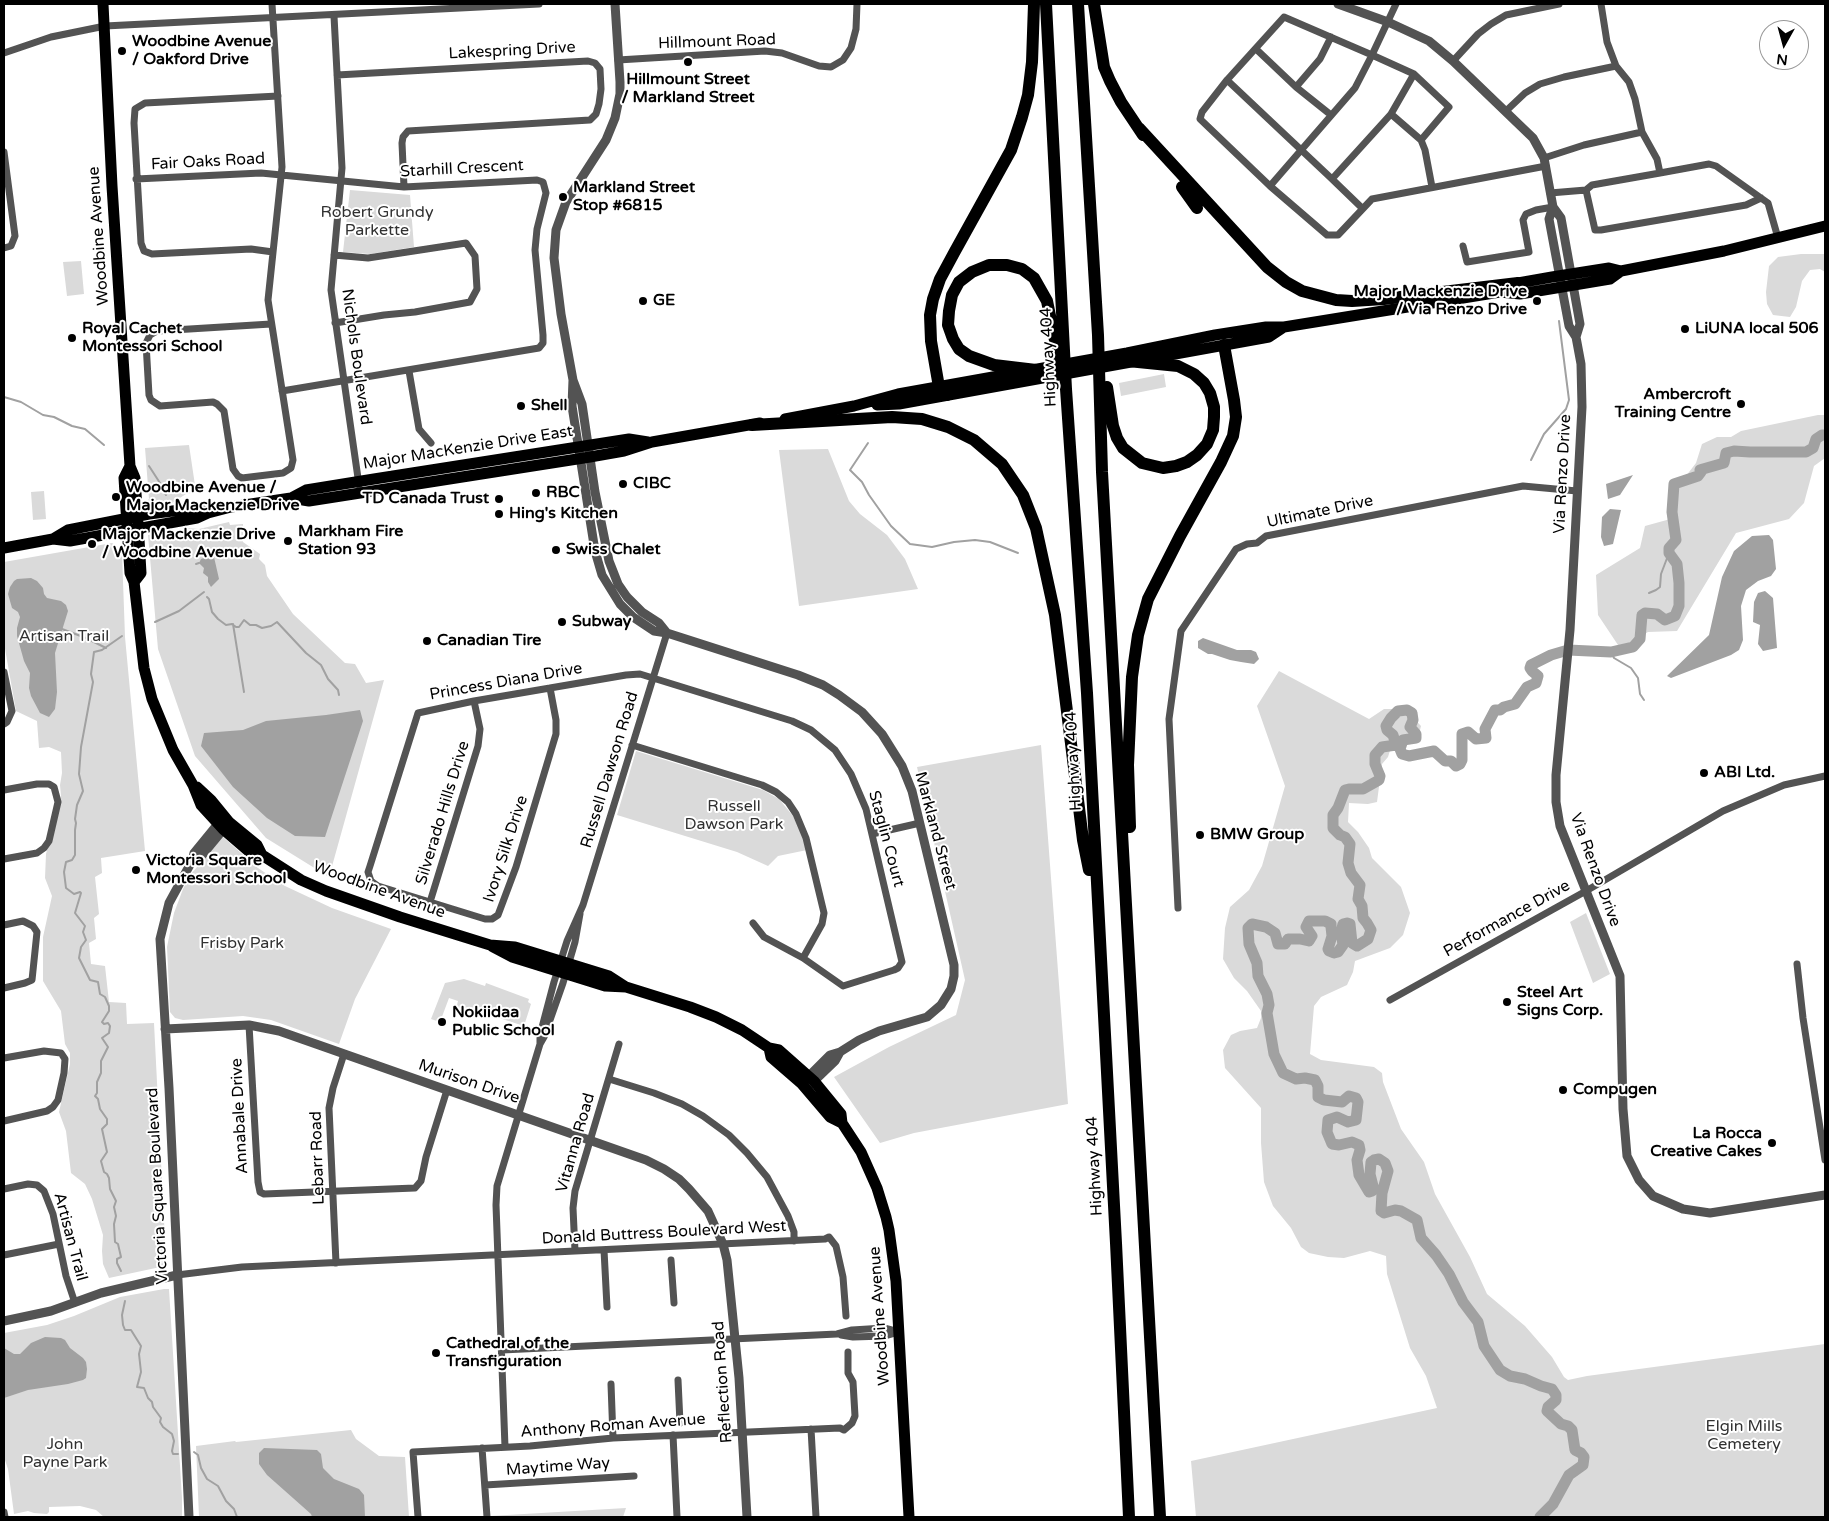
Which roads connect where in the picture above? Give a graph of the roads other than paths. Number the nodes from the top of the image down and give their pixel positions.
1 (103, 4) edge
2 (272, 4) edge
3 (539, 4) edge
4 (615, 4) edge
5 (857, 4) edge
6 (1034, 4) edge
7 (1046, 4) edge
8 (1078, 4) edge
9 (1094, 4) edge
10 (1338, 4) edge
11 (1396, 4) edge
12 (1559, 4) edge
13 (1601, 4) edge
14 (429, 7) edge
15 (334, 16) junction
16 (273, 18) junction
17 (1388, 22) junction
18 (105, 26) junction
19 (1331, 37) junction
20 (1256, 49) junction
21 (4, 53) edge
22 (1372, 55) junction
23 (618, 60) junction
24 (1453, 61) junction
25 (1616, 66) junction
26 (337, 74) junction
27 (1414, 74) junction
28 (1227, 80) junction
29 (1296, 87) junction
30 (278, 96) junction
31 (1506, 111) junction
32 (1391, 114) junction
33 (1331, 115) junction
34 (1139, 128) junction
35 (1642, 132) junction
36 (1420, 140) junction
37 (1301, 149) junction
38 (4, 152) edge
39 (1545, 162) junction
40 (1660, 173) junction
41 (281, 174) junction
42 (136, 179) junction
43 (1332, 179) junction
44 (342, 180) junction
45 (1270, 186) junction
46 (404, 187) junction
47 (1432, 187) junction
48 (1586, 190) junction
49 (1550, 192) junction
50 (1760, 198) junction
51 (1553, 207) junction
52 (1197, 208) dead end
53 (1362, 208) junction
54 (1825, 226) edge
55 (1778, 238) junction
56 (1463, 246) dead end
57 (4, 248) edge
58 (273, 252) junction
59 (334, 255) junction
60 (1567, 280) junction
61 (1518, 283) junction
62 (1500, 292) junction
63 (335, 323) junction
64 (271, 324) junction
65 (1098, 335) junction
66 (1221, 342) junction
67 (1128, 357) junction
68 (409, 371) junction
69 (1035, 374) junction
70 (345, 381) junction
71 (1066, 389) junction
72 (282, 391) junction
73 (943, 391) junction
74 (752, 425) junction
75 (432, 442) dead end
76 (585, 452) junction
77 (360, 487) junction
78 (1577, 490) junction
79 (208, 513) junction
80 (132, 517) junction
81 (133, 529) junction
82 (53, 539) junction
83 (4, 548) edge
84 (668, 633) junction
85 (4, 672) edge
86 (653, 678) junction
87 (550, 688) junction
88 (474, 701) junction
89 (4, 724) edge
90 (632, 745) junction
91 (1825, 776) edge
92 (4, 790) edge
93 (224, 823) junction
94 (920, 823) junction
95 (872, 834) junction
96 (4, 859) edge
97 (371, 881) joint
98 (1586, 891) junction
99 (430, 902) junction
100 (1178, 908) dead end
101 (1098, 916) junction
102 (753, 923) dead end
103 (4, 925) edge
104 (803, 958) junction
105 (1797, 964) dead end
106 (563, 967) junction
107 (4, 988) edge
108 (1390, 1000) dead end
109 (1132, 1017) junction
110 (250, 1025) junction
111 (165, 1029) junction
112 (619, 1044) dead end
113 (344, 1054) junction
114 (4, 1058) edge
115 (609, 1079) junction
116 (808, 1082) junction
117 (446, 1090) junction
118 (518, 1115) junction
119 (4, 1121) edge
120 (590, 1140) junction
121 (1825, 1160) edge
122 (4, 1189) edge
123 (332, 1192) junction
124 (1825, 1195) edge
125 (794, 1241) junction
126 (59, 1244) junction
127 (723, 1244) junction
128 (604, 1250) junction
129 (575, 1251) junction
130 (4, 1255) edge
131 (499, 1255) junction
132 (671, 1260) dead end
133 (336, 1263) junction
134 (177, 1275) junction
135 (75, 1303) junction
136 (674, 1304) dead end
137 (607, 1307) dead end
138 (846, 1316) dead end
139 (4, 1321) edge
140 (899, 1332) junction
141 (736, 1339) junction
142 (502, 1350) junction
143 (848, 1352) dead end
144 (678, 1380) dead end
145 (611, 1384) dead end
146 (680, 1423) dead end
147 (810, 1429) junction
148 (742, 1432) junction
149 (674, 1435) junction
150 (614, 1438) junction
151 (505, 1447) junction
152 (482, 1448) junction
153 (634, 1476) dead end
154 (485, 1485) junction
155 (4, 1512) edge
156 (5, 1517) edge
157 (189, 1517) edge
158 (418, 1517) edge
159 (487, 1517) edge
160 (677, 1517) edge
161 (746, 1517) edge
162 (816, 1517) edge
163 (909, 1517) edge
164 (1129, 1517) edge
165 (1160, 1517) edge

1 - 18 main road, Woodbine Avenue
2 - 16 street
3 - 14 street
4 - 23 street, Markland Street
5 - 23 street, Hillmount Road
6 - 73 highway
7 - 71 highway, Highway 404
8 - 65 highway
9 - 34 highway
10 - 17 street, Via Renzo Drive
11 - 17 street
12 - 24 street
13 - 25 street
14 - 15 street
15 - 16 street
15 - 26 street, Nichols Boulevard
16 - 18 street
16 - 30 street
17 - 22 street
17 - 24 street, Via Renzo Drive
18 - 21 street
18 - 80 main road, Woodbine Avenue
19 - 20 street
19 - 22 street
19 - 29 street
20 - 28 street
20 - 29 street
22 - 27 street
22 - 33 street
23 - 76 street, Markland Street
24 - 31 street, Via Renzo Drive
25 - 31 street
25 - 35 street
26 - 44 street, Nichols Boulevard
26 - 46 street, Lakespring Drive
27 - 32 street
27 - 36 street
28 - 37 street
28 - 45 street
29 - 33 street
30 - 41 street
30 - 42 street
31 - 39 street, Via Renzo Drive
32 - 36 street
32 - 43 street
33 - 37 street
34 - 52 highway
34 - 61 highway
35 - 39 street
35 - 40 street
36 - 47 street
37 - 43 street
37 - 45 street
38 - 57 street
39 - 47 street
39 - 49 street, Via Renzo Drive
40 - 48 street
40 - 50 street
41 - 42 street, Fair Oaks Road
41 - 44 street, Starhill Crescent
41 - 58 street
42 - 58 street
43 - 53 street
44 - 46 street, Starhill Crescent
44 - 59 street, Nichols Boulevard
45 - 53 street
46 - 68 street, Starhill Crescent
47 - 53 street
48 - 49 street
48 - 50 street
49 - 51 street, Via Renzo Drive
50 - 55 street
51 - 56 street
51 - 60 street, Via Renzo Drive
54 - 55 main road, Major MacKenzie Drive East
55 - 60 main road, Major MacKenzie Drive East
58 - 64 street
59 - 63 street, Nichols Boulevard
59 - 63 street
60 - 61 main road, Major MacKenzie Drive East
60 - 62 main road, Major MacKenzie Drive East
60 - 78 street, Via Renzo Drive
61 - 62 main road, Major MacKenzie Drive East
62 - 66 main road, Major MacKenzie Drive East
63 - 70 street, Nichols Boulevard
64 - 72 street
64 - 72 street
65 - 67 highway
65 - 109 highway
66 - 67 main road, Major MacKenzie Drive East
66 - 109 highway
67 - 69 main road, Major MacKenzie Drive East
68 - 70 street, Starhill Crescent
68 - 75 street
69 - 71 highway
69 - 73 main road, Major MacKenzie Drive East
70 - 72 street, Starhill Crescent
70 - 77 street, Nichols Boulevard
71 - 101 highway, Highway 404
73 - 74 main road, Major MacKenzie Drive East
74 - 76 main road, Major MacKenzie Drive East
74 - 101 highway
76 - 77 main road, Major MacKenzie Drive East
76 - 84 street, Markland Street
77 - 79 main road, Major MacKenzie Drive East
78 - 98 street, Via Renzo Drive
78 - 100 street, Ultimate Drive
79 - 80 main road, Major MacKenzie Drive East
79 - 81 main road, Major MacKenzie Drive East
80 - 81 main road, Woodbine Avenue
80 - 82 main road, Major MacKenzie Drive East
81 - 82 main road, Major MacKenzie Drive East
81 - 93 main road, Woodbine Avenue
82 - 83 main road, Major MacKenzie Drive East
84 - 86 street, Russell Dawson Road
84 - 94 street, Markland Street
85 - 89 street
86 - 87 street, Princess Diana Drive
86 - 90 street, Russell Dawson Road
86 - 95 street, Staglin Court
87 - 88 street, Princess Diana Drive
87 - 99 street, Ivory Silk Drive
88 - 97 street, Princess Diana Drive
88 - 99 street, Silverado Hills Drive
90 - 104 street
90 - 106 street, Russell Dawson Road
91 - 98 street, Performance Drive
92 - 96 street
93 - 106 main road, Woodbine Avenue
93 - 111 street, Victoria Square Boulevard
94 - 95 street
94 - 116 street, Markland Street
95 - 104 street, Staglin Court
97 - 99 street, Ivory Silk Drive
98 - 108 street, Performance Drive
98 - 124 street, Via Renzo Drive
101 - 164 highway, Highway 404
102 - 104 street, Staglin Court
103 - 107 street
105 - 121 street
106 - 116 main road, Woodbine Avenue
106 - 118 street, Russell Dawson Road
109 - 165 highway
110 - 111 street, Murison Drive
110 - 113 street, Murison Drive
110 - 123 street, Annabale Drive
111 - 134 street, Victoria Square Boulevard
112 - 115 street, Vitanna Road
113 - 117 street, Murison Drive
113 - 123 street, Lebarr Road
114 - 119 street
115 - 120 street, Vitanna Road
115 - 125 street
116 - 140 main road, Woodbine Avenue
117 - 118 street, Murison Drive
117 - 123 street
118 - 120 street, Murison Drive
118 - 131 street, Russell Dawson Road
120 - 127 street, Murison Drive
120 - 129 street, Vitanna Road
122 - 126 street, Artisan Trail
123 - 133 street, Lebarr Road
125 - 127 street, Donald Buttress Boulevard West
125 - 138 street, Donald Buttress Boulevard West
126 - 130 street
126 - 135 street, Artisan Trail
127 - 128 street, Donald Buttress Boulevard West
127 - 141 street, Reflection Road
128 - 129 street, Donald Buttress Boulevard West
128 - 137 street
129 - 131 street, Donald Buttress Boulevard West
131 - 133 street, Donald Buttress Boulevard West
131 - 142 street, Russell Dawson Road
132 - 136 street
133 - 134 street, Donald Buttress Boulevard West
134 - 135 street
134 - 157 street, Victoria Square Boulevard
135 - 139 street
140 - 141 street
140 - 163 main road, Woodbine Avenue
141 - 142 street
141 - 148 street, Reflection Road
142 - 151 street, Russell Dawson Road
143 - 147 street, Anthony Roman Avenue
144 - 146 street
145 - 150 street
147 - 148 street, Anthony Roman Avenue
147 - 162 street
148 - 149 street, Anthony Roman Avenue
148 - 161 street, Reflection Road
149 - 150 street, Anthony Roman Avenue
149 - 160 street
150 - 151 street, Anthony Roman Avenue
151 - 152 street, Anthony Roman Avenue
152 - 154 street
152 - 158 street, Anthony Roman Avenue
153 - 154 street, Maytime Way
154 - 159 street
155 - 156 street

